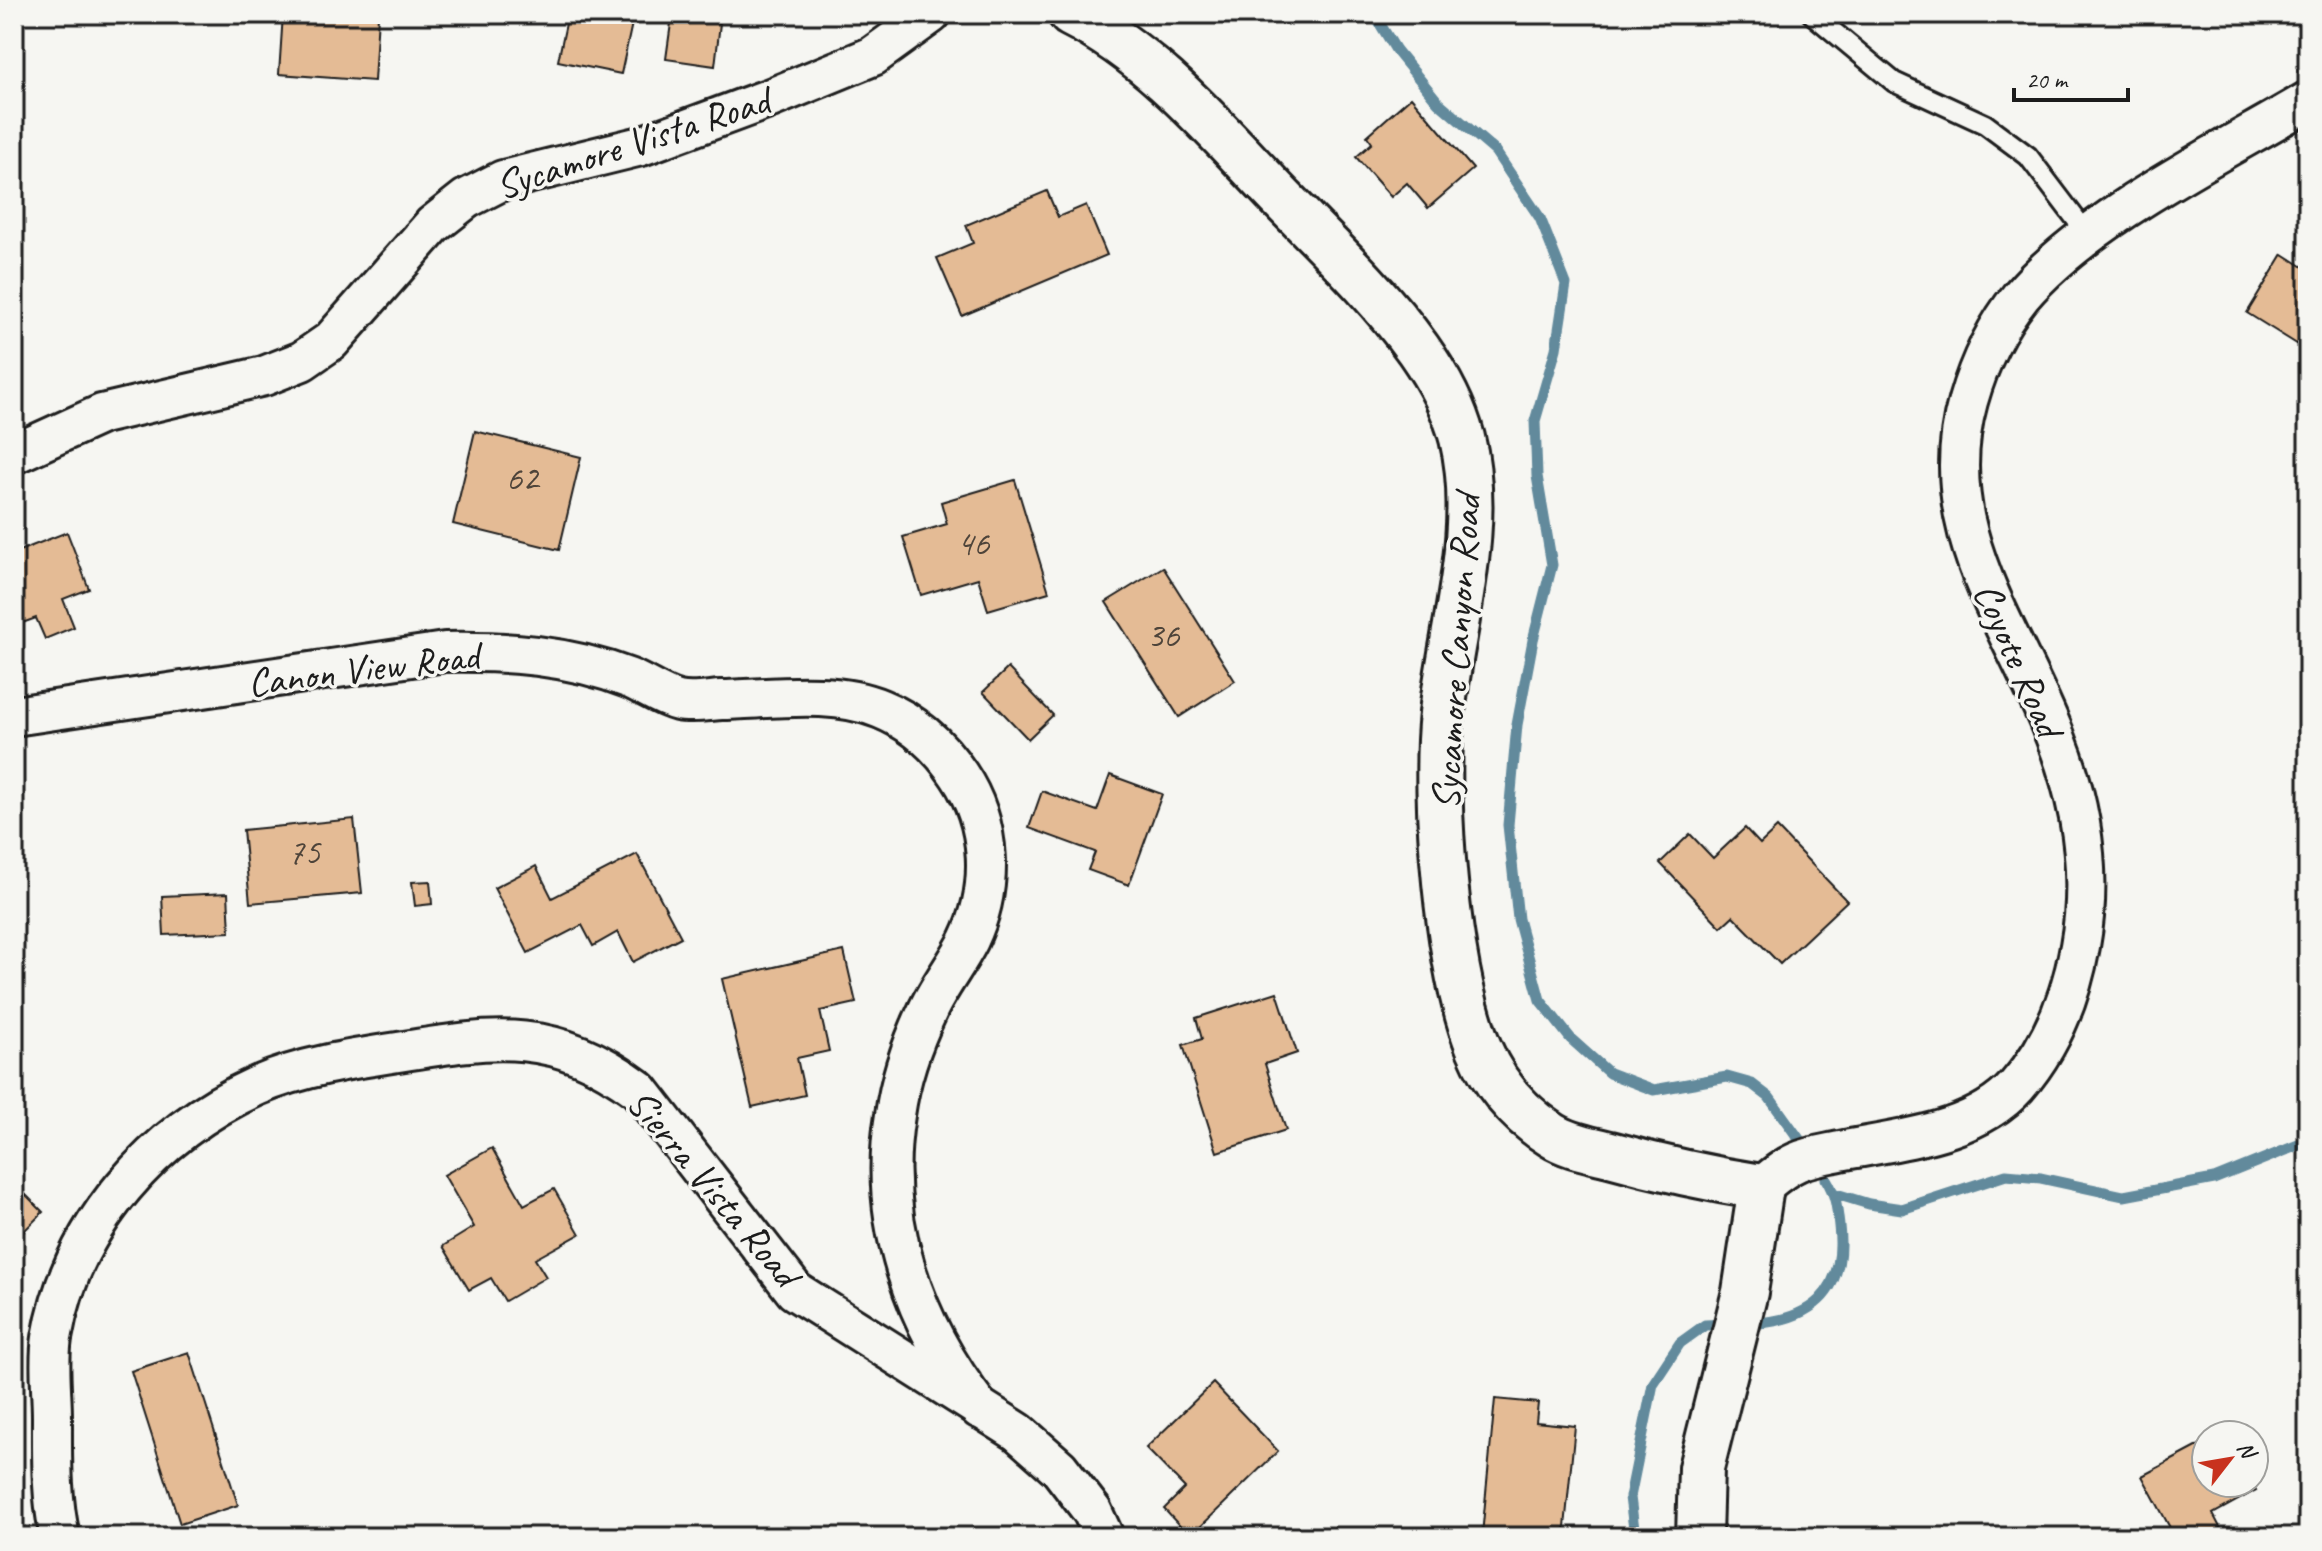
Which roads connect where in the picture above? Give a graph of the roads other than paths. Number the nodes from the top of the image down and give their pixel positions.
1 (931, 14) edge
2 (1071, 14) edge
3 (1812, 14) edge
4 (2308, 101) edge
5 (2088, 235) junction
6 (14, 454) edge
7 (14, 716) edge
8 (1761, 1187) junction
9 (980, 1409) junction
10 (60, 1537) edge
11 (1104, 1537) edge
12 (1699, 1537) edge

1 - 6 street, Sycamore Vista Road
2 - 8 main road, Sycamore Canyon Road
3 - 5 lane
4 - 5 street, Coyote Road
5 - 8 street, Coyote Road
7 - 9 street, Canon View Road
8 - 12 main road
9 - 10 street, Sierra Vista Road
9 - 11 street, Sierra Vista Road

